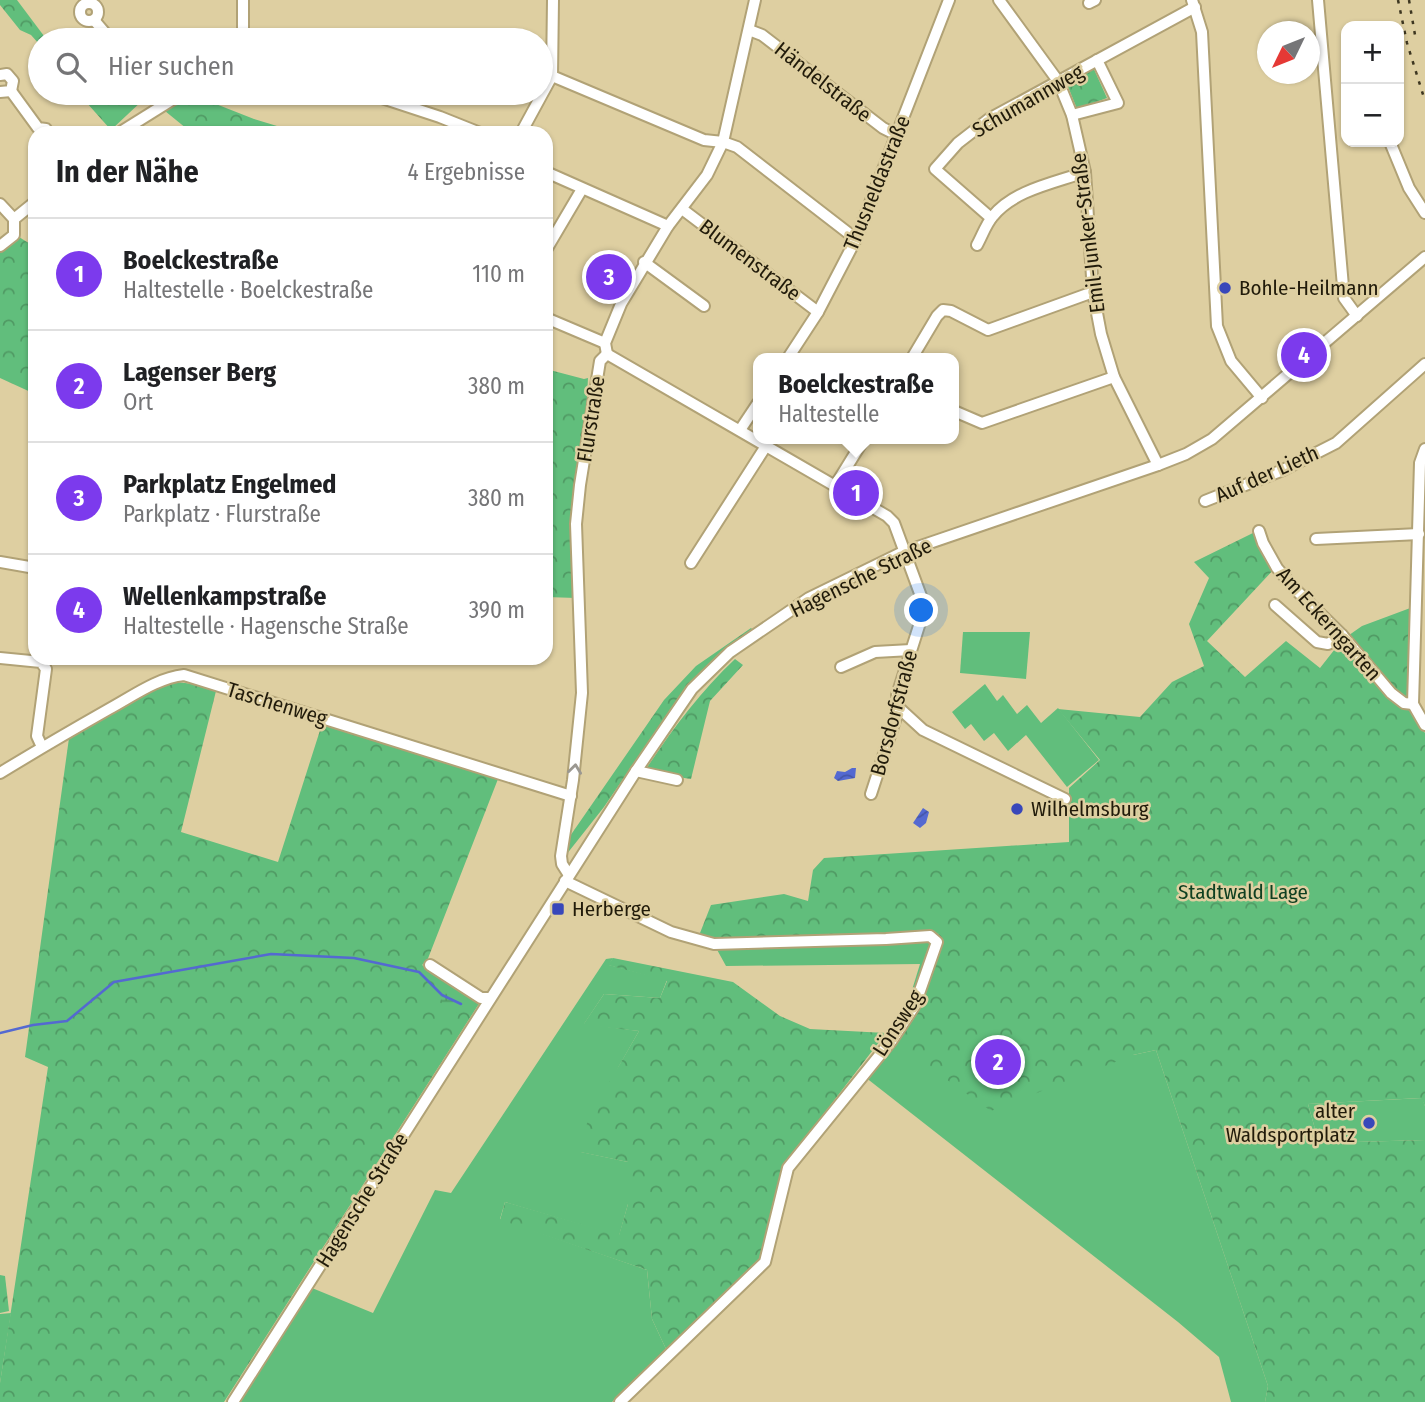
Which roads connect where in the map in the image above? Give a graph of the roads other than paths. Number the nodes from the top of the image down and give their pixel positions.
1 (243, 0) edge
2 (553, 0) edge
3 (755, 0) edge
4 (949, 0) edge
5 (999, 0) edge
6 (1318, 0) edge
7 (81, 3) edge
8 (100, 3) edge
9 (1194, 4) edge
10 (94, 20) junction
11 (101, 28) edge
12 (243, 28) edge
13 (553, 28) edge
14 (749, 30) junction
15 (1097, 60) junction
16 (0, 75) edge
17 (553, 76) edge
18 (1058, 81) junction
19 (5, 91) edge
20 (164, 105) edge
21 (404, 105) edge
22 (536, 105) edge
23 (1072, 115) junction
24 (36, 126) edge
25 (130, 126) edge
26 (462, 126) edge
27 (525, 126) edge
28 (897, 135) junction
29 (723, 142) junction
30 (1393, 147) edge
31 (1085, 173) junction
32 (553, 175) edge
33 (582, 189) junction
34 (0, 205) edge
35 (28, 208) edge
36 (682, 209) junction
37 (1425, 213) edge
38 (991, 218) junction
39 (14, 219) junction
40 (668, 226) junction
41 (553, 238) edge
42 (856, 239) junction
43 (977, 245) dead end
44 (0, 246) edge
45 (1425, 257) edge
46 (644, 262) junction
47 (1093, 292) junction
48 (705, 306) dead end
49 (818, 312) junction
50 (1357, 316) junction
51 (553, 321) edge
52 (606, 348) junction
53 (791, 353) edge
54 (915, 353) edge
55 (1425, 364) edge
56 (1114, 377) junction
57 (1262, 398) junction
58 (753, 410) edge
59 (959, 413) edge
60 (740, 430) junction
61 (753, 438) edge
62 (763, 444) edge
63 (861, 444) edge
64 (766, 446) junction
65 (1425, 449) edge
66 (1158, 465) junction
67 (835, 486) junction
68 (1205, 501) dead end
69 (1422, 505) edge
70 (1259, 531) dead end
71 (1419, 534) junction
72 (1316, 538) dead end
73 (903, 552) junction
74 (0, 562) edge
75 (691, 563) dead end
76 (28, 567) edge
77 (1275, 605) dead end
78 (1342, 635) junction
79 (911, 650) junction
80 (0, 658) edge
81 (28, 661) edge
82 (44, 665) edge
83 (841, 667) dead end
84 (1413, 705) junction
85 (898, 708) junction
86 (1425, 725) edge
87 (42, 747) junction
88 (636, 771) junction
89 (0, 774) edge
90 (677, 780) dead end
91 (871, 794) dead end
92 (571, 796) junction
93 (1065, 799) dead end
94 (567, 878) junction
95 (430, 965) dead end
96 (490, 998) junction
97 (233, 1402) edge
98 (620, 1402) edge

1 - 12 street
2 - 13 street
3 - 14 street, Flurstraße
4 - 28 street, Thusneldastraße
5 - 18 street, Emil-Junker-Straße
6 - 50 street
7 - 8 street
7 - 10 street
8 - 10 street
9 - 15 street, Schumannweg
9 - 57 street
10 - 11 street
14 - 28 street, Händelstraße
14 - 29 street, Flurstraße
15 - 18 street, Schumannweg
15 - 23 street
16 - 19 street
17 - 29 street
18 - 23 street, Emil-Junker-Straße
18 - 38 street, Schumannweg
19 - 24 street
20 - 25 street
21 - 26 street
22 - 27 street
23 - 31 street, Emil-Junker-Straße
28 - 42 street, Thusneldastraße
29 - 36 street, Flurstraße
29 - 42 street
30 - 37 street
31 - 38 street
31 - 47 street, Emil-Junker-Straße
32 - 33 street
33 - 40 street
33 - 41 street
34 - 39 street
35 - 39 street
36 - 40 street, Flurstraße
36 - 49 street, Blumenstraße
38 - 43 street
39 - 44 street
40 - 46 street, Flurstraße
42 - 49 street, Thusneldastraße
45 - 50 street, Hagensche Straße
46 - 48 street
46 - 52 street, Flurstraße
47 - 54 street
47 - 56 street, Emil-Junker-Straße
49 - 53 street, Thusneldastraße
50 - 57 street, Hagensche Straße
51 - 52 street, Borsdorfstraße
52 - 60 street, Borsdorfstraße
92 -> 52 street, Flurstraße
55 - 68 street, Auf der Lieth
56 - 59 street
56 - 66 street, Emil-Junker-Straße
57 - 66 street, Hagensche Straße
58 - 60 street
60 - 61 street, Borsdorfstraße
62 - 64 street, Borsdorfstraße
63 - 67 street
64 - 67 street, Borsdorfstraße
64 - 75 street
65 - 69 street
66 - 73 street, Hagensche Straße
67 - 73 street, Borsdorfstraße
69 - 71 street
70 - 78 street, Am Eckerngarten
71 - 72 street
71 - 84 street
73 - 79 street, Borsdorfstraße
73 - 88 street, Hagensche Straße
74 - 76 street
77 - 78 street
78 - 84 street, Am Eckerngarten
79 - 83 street
79 - 85 street, Borsdorfstraße
80 - 81 street
82 - 87 street
84 - 86 street
85 - 91 street, Borsdorfstraße
85 - 93 street
87 - 89 street, Taschenweg
87 - 92 street, Taschenweg
88 - 90 street
88 - 94 street, Hagensche Straße
92 - 94 street, Flurstraße
94 - 96 street, Hagensche Straße
94 - 98 street, Lönsweg
95 - 96 street
96 - 97 street, Hagensche Straße

